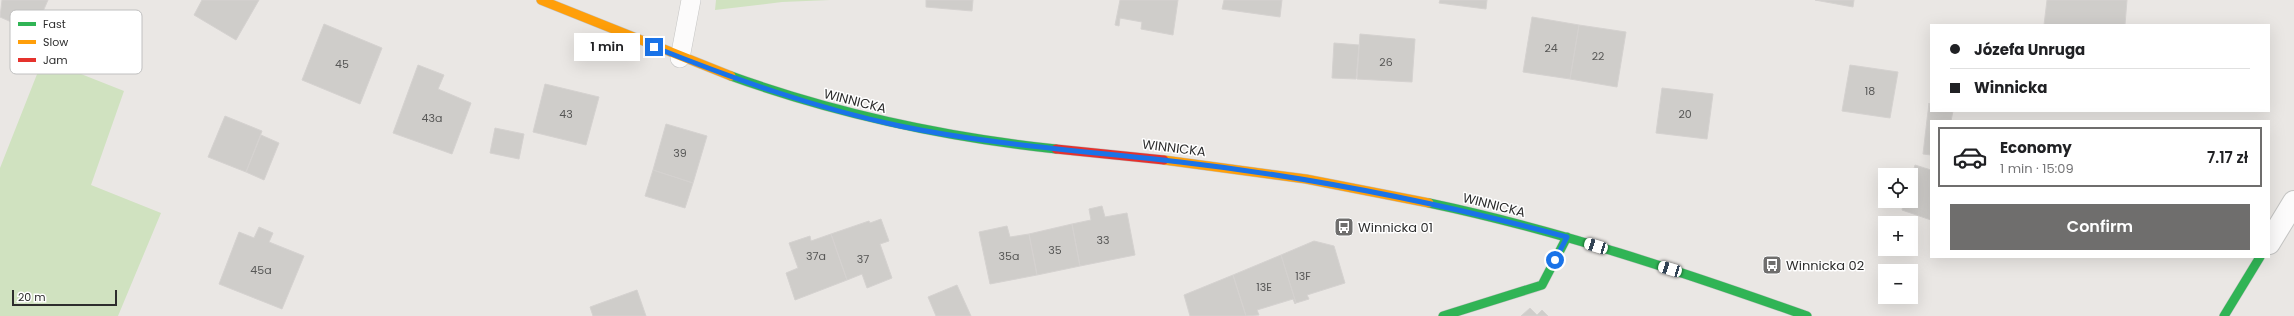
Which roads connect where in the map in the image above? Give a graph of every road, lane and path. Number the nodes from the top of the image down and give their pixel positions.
1 (541, 0) edge
2 (690, 0) edge
3 (680, 58) junction
4 (2294, 202) edge
5 (1567, 237) junction
6 (2270, 241) edge
7 (2259, 258) edge
8 (1442, 316) edge
9 (1807, 316) edge
10 (2224, 316) edge

1 - 3 street, WINNICKA
2 - 3 lane
3 - 5 street, WINNICKA
4 - 6 street
5 - 8 street
5 - 9 street, WINNICKA
7 - 10 street

